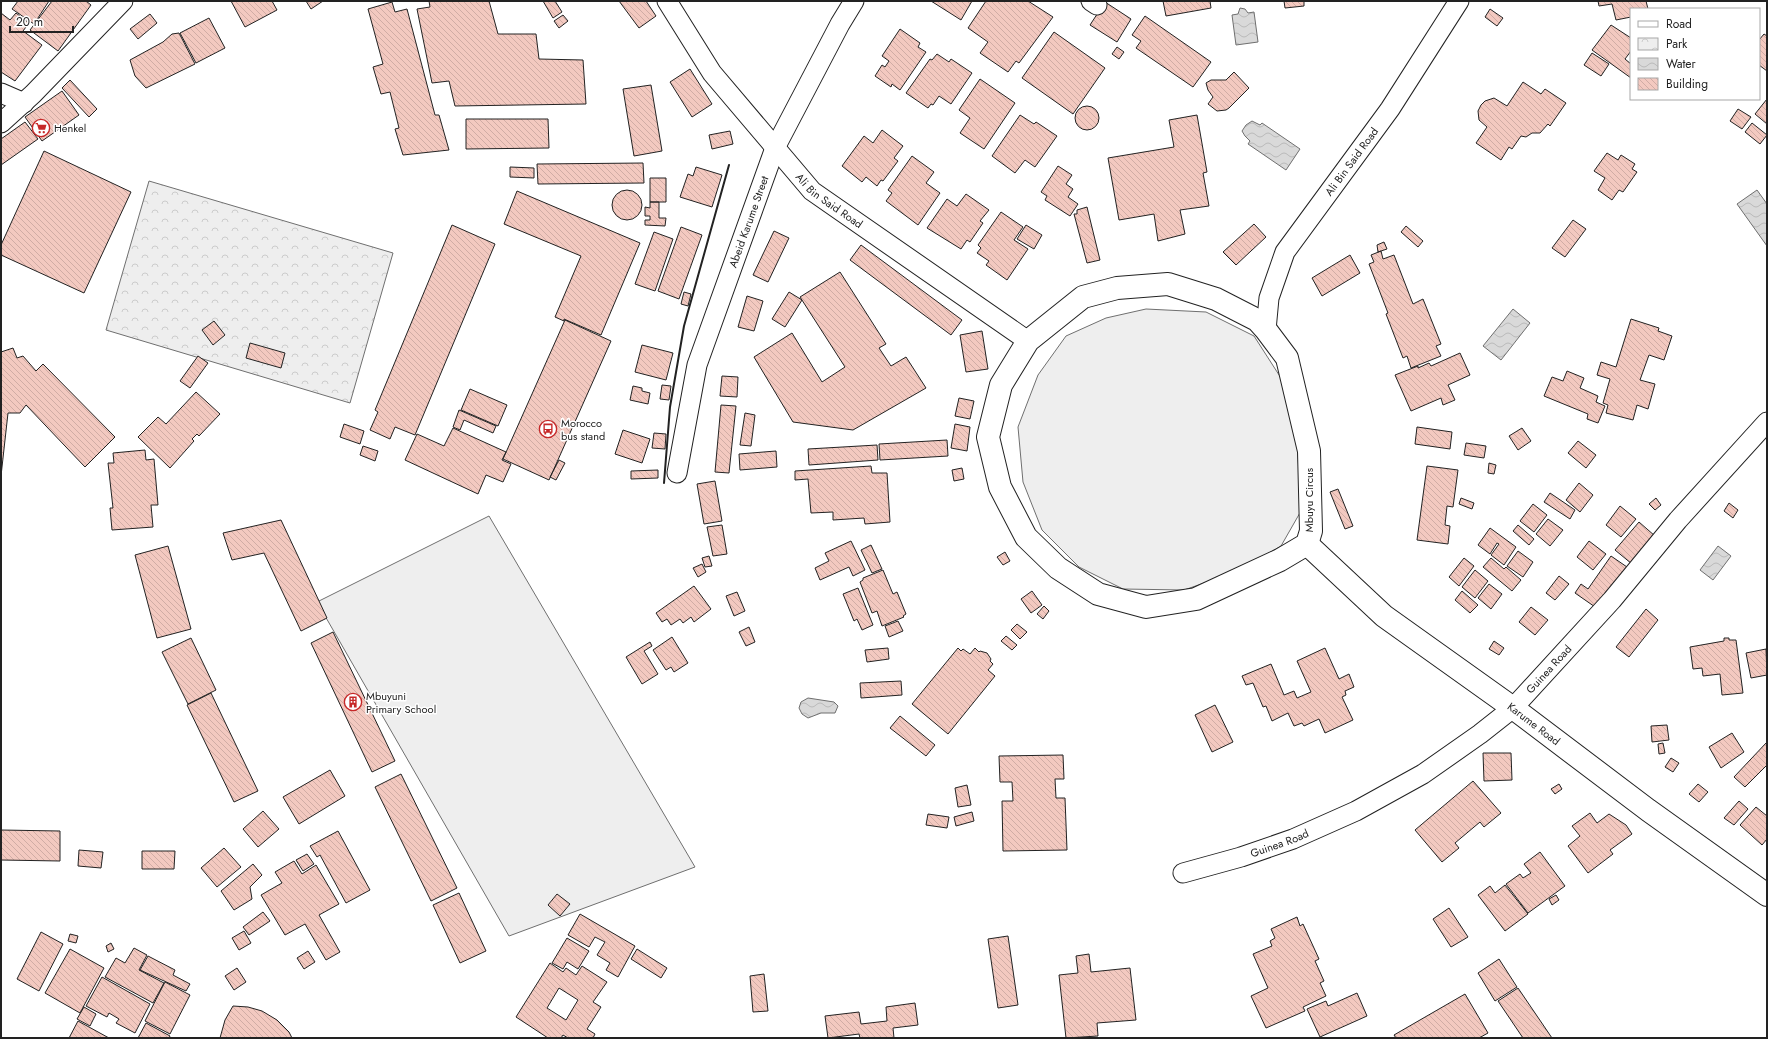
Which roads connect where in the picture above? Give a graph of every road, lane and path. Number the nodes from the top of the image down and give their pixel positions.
1 (123, 1) edge
2 (666, 1) edge
3 (854, 1) edge
4 (1459, 1) edge
5 (1, 94) edge
6 (24, 103) junction
7 (1, 123) edge
8 (776, 148) junction
9 (1266, 330) junction
10 (1028, 341) junction
11 (1767, 422) edge
12 (677, 473) dead end
13 (1307, 544) junction
14 (1513, 708) junction
15 (1182, 873) dead end
16 (1767, 895) edge

1 - 6 street
2 - 8 street
3 - 8 street
4 - 9 street, Ali Bin Said Road
5 - 6 street
6 - 7 street
8 - 10 street, Ali Bin Said Road
8 - 12 street, Abeid Karume Street
9 - 10 street, Mbuyu Circus
9 - 13 street, Mbuyu Circus
10 - 13 street, Mbuyu Circus
11 - 14 street, Guinea Road
13 - 14 street, Karume Road
14 - 15 street, Guinea Road
14 - 16 street, Karume Road

